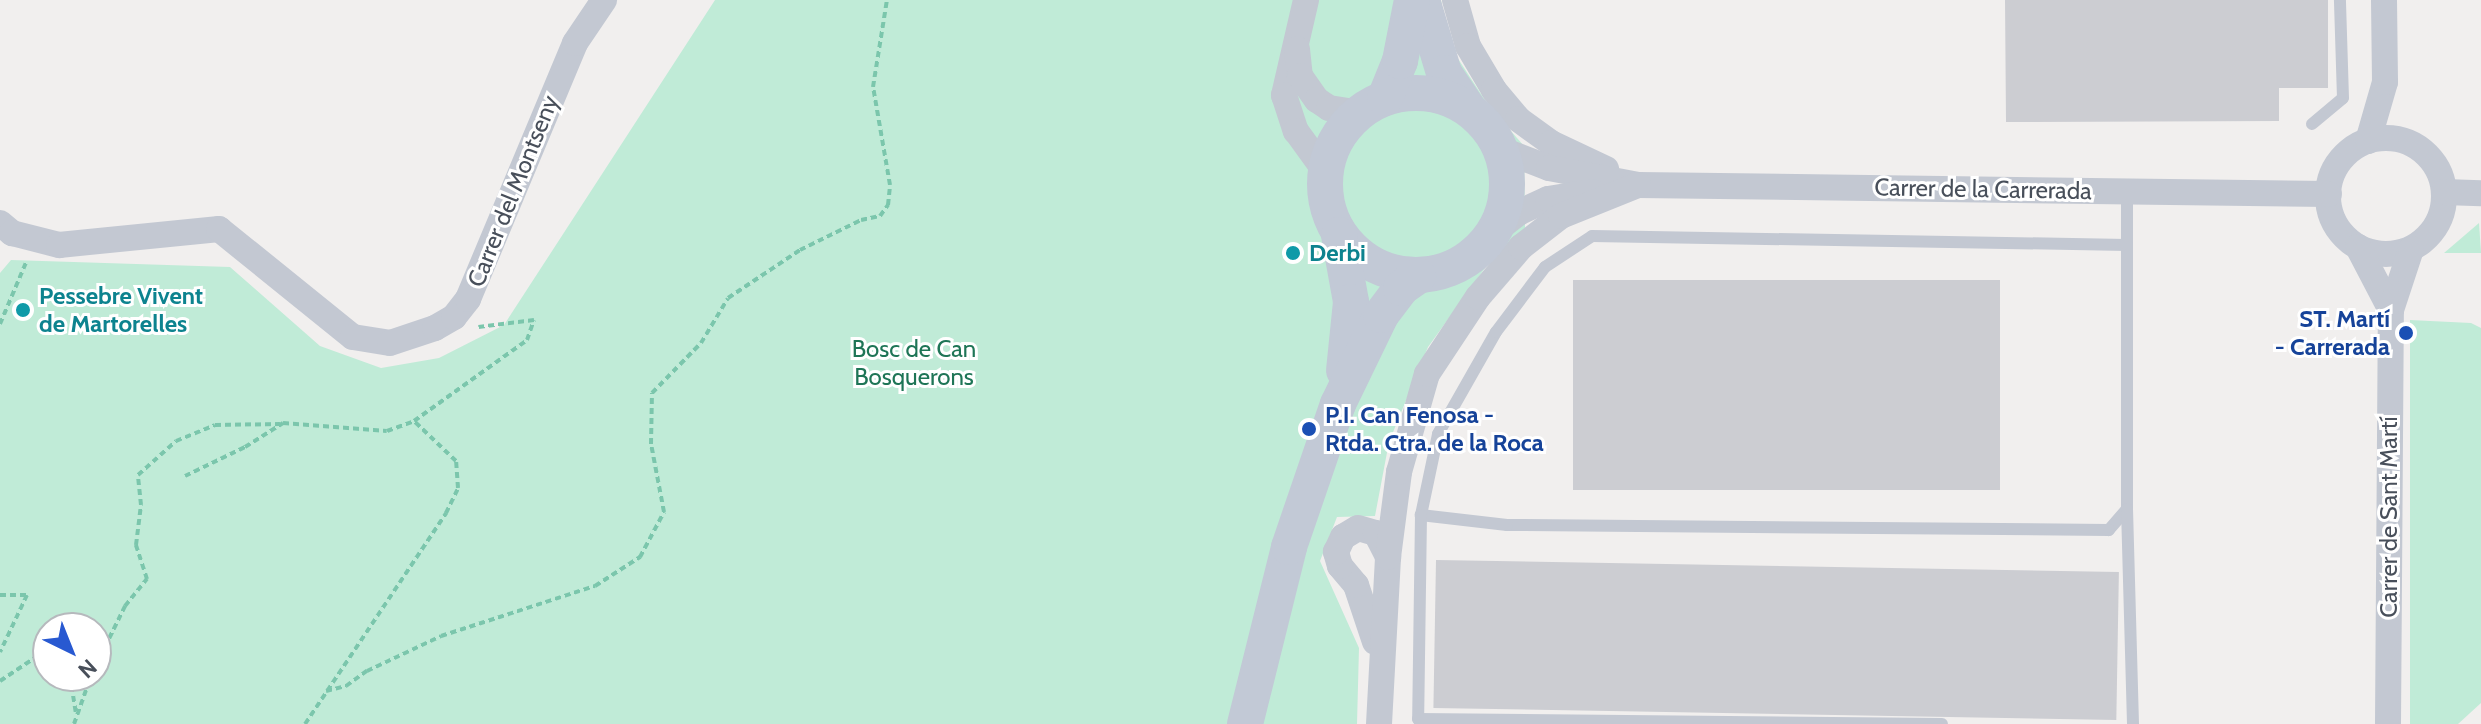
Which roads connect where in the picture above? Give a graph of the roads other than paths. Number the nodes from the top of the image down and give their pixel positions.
1 (604, 0) edge
2 (1306, 0) edge
3 (1412, 0) edge
4 (1422, 0) edge
5 (1455, 0) edge
6 (2340, 0) edge
7 (2384, 0) edge
8 (1296, 46) junction
9 (2385, 82) junction
10 (1372, 106) junction
11 (1468, 108) junction
12 (2312, 124) dead end
13 (2368, 141) junction
14 (2404, 141) junction
15 (1502, 150) junction
16 (1325, 171) junction
17 (1638, 185) junction
18 (2127, 191) junction
19 (2444, 192) junction
20 (2481, 193) edge
21 (2329, 194) junction
22 (2, 228) edge
23 (1494, 232) junction
24 (1339, 235) junction
25 (2127, 245) junction
26 (2358, 247) junction
27 (2411, 249) junction
28 (1418, 276) junction
29 (2391, 310) junction
30 (1338, 404) junction
31 (2127, 509) junction
32 (1421, 515) junction
33 (1388, 557) junction
34 (1380, 665) junction
35 (1245, 724) edge
36 (1379, 724) edge
37 (1942, 724) edge
38 (2133, 724) edge
39 (2388, 724) edge

1 - 22 street, Carrer del Montseny
2 - 8 street
3 - 10 street
4 - 11 street
5 - 17 street
6 - 12 lane
7 - 9 street
8 - 10 street
8 - 16 street
9 - 13 street
9 - 14 street
10 - 11 street
10 - 16 street
11 - 15 street
13 - 14 street
13 - 21 street
14 - 19 street
15 - 17 street, Carrer de la Carrerada
15 - 23 street
16 - 24 street
17 - 18 street, Carrer de la Carrerada
17 - 23 street, Carrer de la Carrerada
17 - 33 street
18 - 21 street, Carrer de la Carrerada
18 - 25 lane
19 - 20 street
19 - 27 street
21 - 26 street
23 - 28 street
24 - 28 street
24 - 30 street
25 - 31 lane
25 - 32 lane
26 - 27 street
26 - 29 street, Carrer de Sant Martí
27 - 29 street, Carrer de Sant Martí
28 - 30 street
29 - 39 street, Carrer de Sant Martí
30 - 35 street
31 - 32 lane
31 - 38 lane
32 - 37 lane
33 - 34 street
33 - 34 street
34 - 36 street

